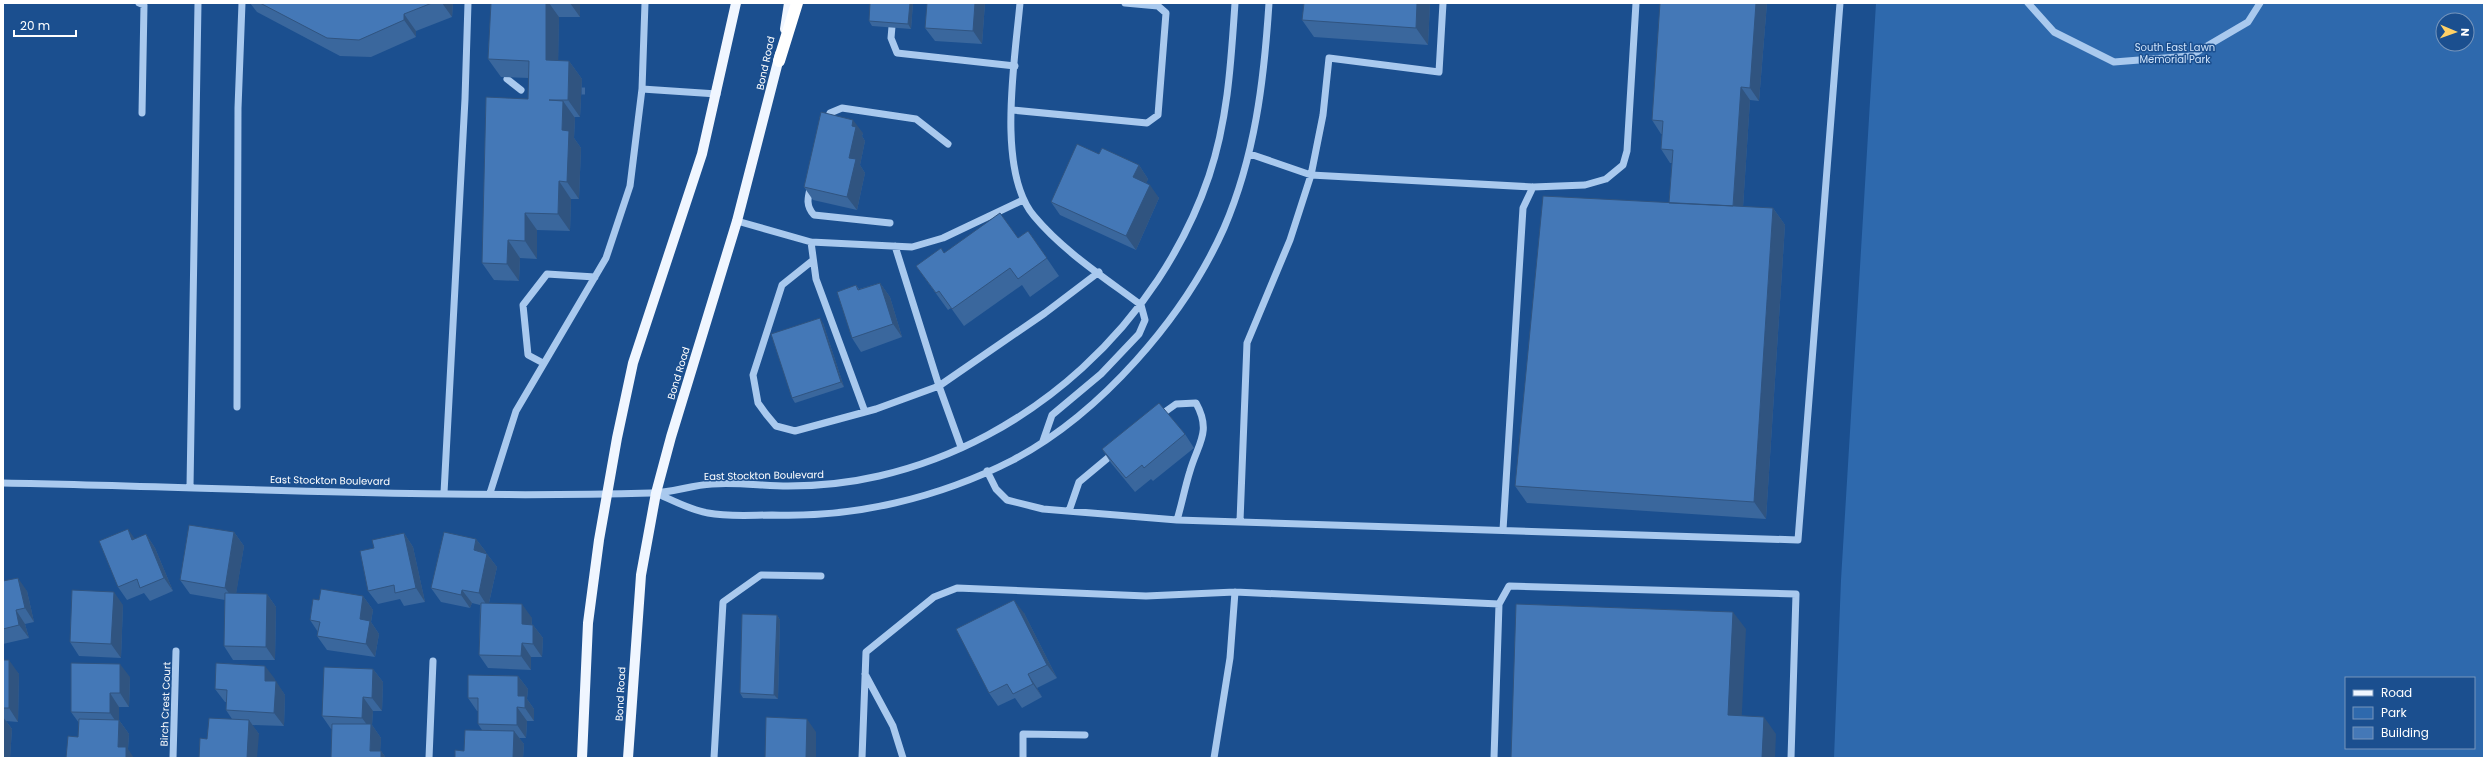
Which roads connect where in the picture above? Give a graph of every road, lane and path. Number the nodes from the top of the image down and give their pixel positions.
1 (139, 3) edge
2 (198, 3) edge
3 (242, 3) edge
4 (468, 3) edge
5 (645, 3) edge
6 (736, 3) edge
7 (789, 3) edge
8 (797, 3) edge
9 (894, 3) edge
10 (1020, 3) edge
11 (1125, 3) edge
12 (1235, 3) edge
13 (1269, 3) edge
14 (1443, 3) edge
15 (1636, 3) edge
16 (1840, 3) edge
17 (2028, 3) edge
18 (2260, 3) edge
19 (779, 61) junction
20 (1015, 66) junction
21 (507, 79) edge
22 (642, 89) junction
23 (521, 90) dead end
24 (717, 94) junction
25 (1012, 110) junction
26 (142, 113) dead end
27 (824, 133) edge
28 (948, 144) dead end
29 (1250, 154) junction
30 (1311, 175) junction
31 (813, 179) edge
32 (1533, 187) junction
33 (1024, 200) junction
34 (737, 221) junction
35 (890, 223) dead end
36 (811, 242) junction
37 (896, 246) junction
38 (812, 261) junction
39 (1099, 272) junction
40 (595, 277) junction
41 (1141, 305) junction
42 (544, 363) junction
43 (939, 386) junction
44 (237, 407) dead end
45 (865, 412) junction
46 (1151, 421) edge
47 (1043, 441) junction
48 (1124, 445) edge
49 (961, 447) junction
50 (987, 471) junction
51 (3, 483) edge
52 (190, 487) junction
53 (444, 493) junction
54 (490, 493) junction
55 (608, 493) junction
56 (656, 493) junction
57 (1069, 511) junction
58 (1177, 520) junction
59 (1240, 521) junction
60 (1503, 530) junction
61 (821, 576) dead end
62 (1235, 592) junction
63 (1500, 604) junction
64 (176, 651) dead end
65 (434, 660) dead end
66 (865, 673) junction
67 (1085, 735) dead end
68 (173, 758) edge
69 (429, 758) edge
70 (582, 758) edge
71 (628, 758) edge
72 (714, 758) edge
73 (862, 758) edge
74 (903, 758) edge
75 (1022, 758) edge
76 (1214, 758) edge
77 (1494, 758) edge
78 (1791, 758) edge

1 - 26 street
2 - 52 street
3 - 44 street
4 - 53 street
5 - 22 street
6 - 24 main road
7 - 19 main road, Bond Road
8 - 19 highway
9 - 20 street
10 - 20 street
11 - 25 street
12 - 41 street, East Stockton Boulevard
13 - 29 street, East Stockton Boulevard
14 - 30 street
15 - 32 street
16 - 60 street
17 - 18 street
19 - 34 main road, Bond Road
20 - 25 street
21 - 23 street
22 - 24 street
22 - 40 street
24 - 55 main road
25 - 33 street
27 - 28 street
29 - 30 street
29 - 47 street, East Stockton Boulevard
30 - 32 street
30 - 59 street
31 - 35 street
32 - 60 street
33 - 37 street
33 - 39 street
34 - 36 street
34 - 56 main road, Bond Road
36 - 37 street
36 - 38 street
37 - 43 street
38 - 45 street
38 - 45 street
39 - 41 street
39 - 43 street
40 - 42 street
40 - 42 street
41 - 47 street
41 - 49 street, East Stockton Boulevard
42 - 54 street
43 - 45 street
43 - 49 street
46 - 58 street
47 - 50 street, East Stockton Boulevard
48 - 57 street
49 - 56 street, East Stockton Boulevard
50 - 56 street, East Stockton Boulevard
50 - 57 street
51 - 52 street, East Stockton Boulevard
52 - 53 street, East Stockton Boulevard
53 - 54 street, East Stockton Boulevard
54 - 55 street, East Stockton Boulevard
55 - 56 street, East Stockton Boulevard
55 - 70 main road
56 - 71 main road, Bond Road
57 - 58 street
58 - 59 street
59 - 60 street
61 - 72 street
62 - 63 street
62 - 66 street
62 - 76 street
63 - 77 street
63 - 78 street
64 - 68 street, Birch Crest Court
65 - 69 street
66 - 73 street
66 - 74 street
67 - 75 street

